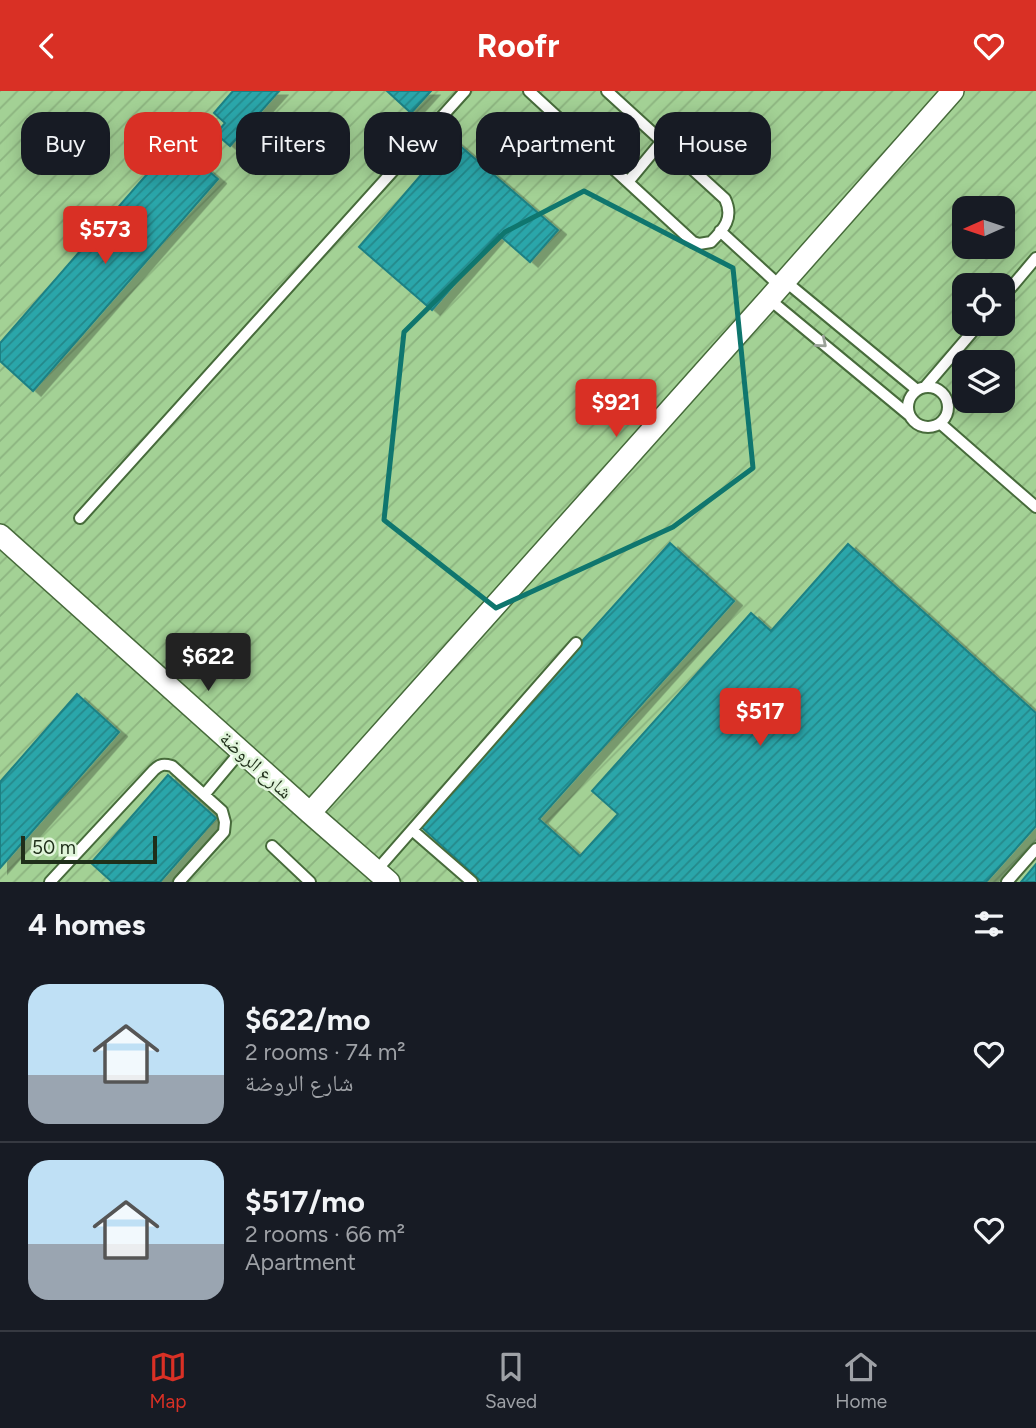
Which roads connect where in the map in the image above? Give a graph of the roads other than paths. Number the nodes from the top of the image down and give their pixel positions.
1 (465, 91) edge
2 (529, 91) edge
3 (607, 91) edge
4 (953, 91) edge
5 (654, 134) edge
6 (654, 151) edge
7 (699, 175) edge
8 (628, 182) junction
9 (720, 231) junction
10 (1036, 258) edge
11 (1015, 282) edge
12 (778, 289) junction
13 (968, 336) edge
14 (921, 389) junction
15 (909, 415) junction
16 (941, 424) junction
17 (1036, 507) edge
18 (80, 518) dead end
19 (0, 535) edge
20 (576, 643) dead end
21 (241, 751) junction
22 (204, 795) junction
23 (310, 813) junction
24 (412, 829) junction
25 (272, 846) dead end
26 (1036, 849) edge
27 (380, 877) edge
28 (50, 882) edge
29 (178, 882) edge
30 (310, 882) edge
31 (472, 882) edge
32 (1007, 882) edge

1 - 18 lane
2 - 8 lane
3 - 5 lane
4 - 12 street
6 - 8 lane
7 - 9 lane
8 - 9 lane
9 - 12 lane
10 - 11 lane
12 - 14 lane
12 -> 15 lane
12 - 23 street
13 - 14 lane
14 - 15 lane
14 - 16 lane
15 - 16 lane
16 - 17 lane
19 - 21 street, شارع الروضة
20 - 24 lane
21 - 22 lane
21 - 23 street, شارع الروضة
22 - 28 lane
22 - 29 lane
23 - 27 street, شارع الروضة
24 - 27 lane
24 - 31 lane
25 - 30 lane
26 - 32 lane

